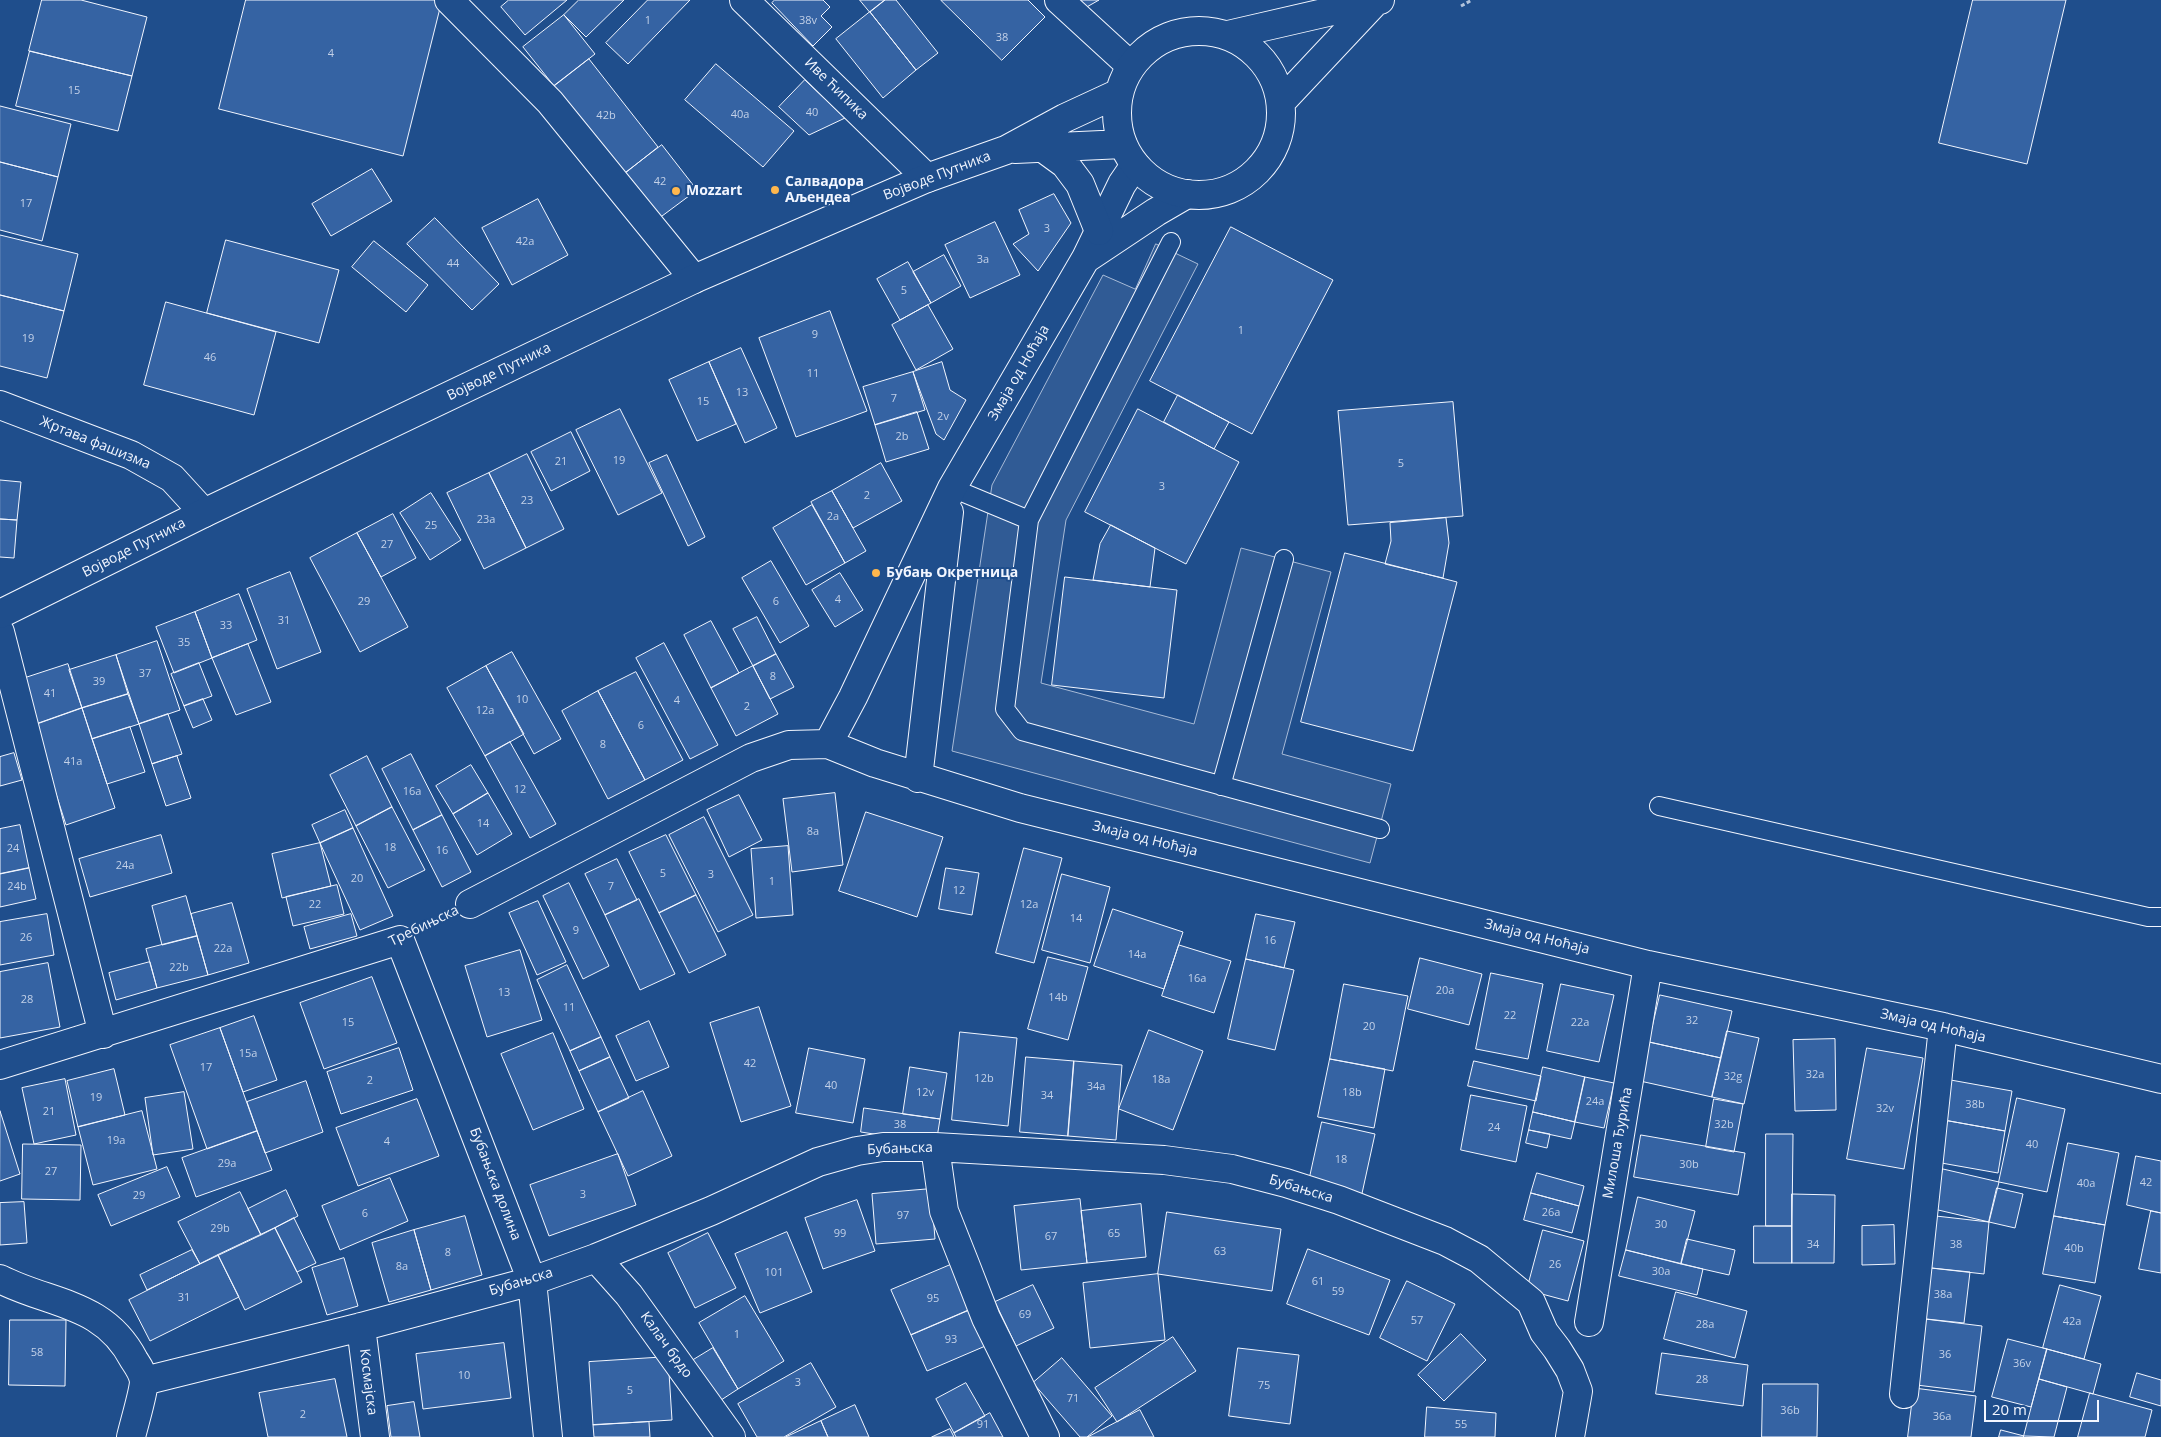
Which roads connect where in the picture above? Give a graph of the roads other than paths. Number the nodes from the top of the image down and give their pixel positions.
1 (449, 0) edge
2 (744, 0) edge
3 (1059, 0) edge
4 (1378, 1) edge
5 (1228, 35) junction
6 (1131, 66) junction
7 (1119, 93) junction
8 (1282, 101) junction
9 (1043, 148) junction
10 (1006, 150) junction
11 (1129, 155) junction
12 (927, 178) junction
13 (1187, 194) junction
14 (1099, 231) junction
15 (1171, 242) dead end
16 (1086, 258) junction
17 (694, 278) junction
18 (0, 405) edge
19 (952, 488) junction
20 (204, 513) junction
21 (1029, 520) junction
22 (1284, 559) dead end
23 (0, 614) edge
24 (0, 632) edge
25 (828, 744) junction
26 (918, 778) junction
27 (1221, 786) junction
28 (1660, 806) dead end
29 (1380, 830) dead end
30 (470, 904) dead end
31 (2161, 917) edge
32 (400, 940) joint
33 (1648, 965) junction
34 (1943, 1027) junction
35 (103, 1034) junction
36 (0, 1065) edge
37 (2161, 1079) edge
38 (935, 1147) junction
39 (596, 1258) junction
40 (0, 1279) edge
41 (532, 1281) junction
42 (1588, 1322) dead end
43 (361, 1327) junction
44 (144, 1381) junction
45 (1904, 1394) dead end
46 (131, 1437) edge
47 (375, 1437) edge
48 (548, 1437) edge
49 (731, 1437) edge
50 (1045, 1437) edge
51 (1570, 1437) edge

1 - 17 street
2 - 12 street, Иве Ћипика
3 - 6 street
4 - 5 street
4 - 8 street
5 - 6 street
5 - 8 street
6 - 7 street
7 - 10 street, Војводе Путника
7 - 11 street
8 - 13 street
9 - 10 street, Војводе Путника
9 - 11 street, Војводе Путника
9 - 14 street
10 - 12 street, Војводе Путника
11 - 13 street
11 - 14 street, Змаја од Ноћаја
12 - 17 street, Војводе Путника
13 - 16 street, Змаја од Ноћаја
14 - 16 street, Змаја од Ноћаја
15 - 21 lane
16 - 19 street, Змаја од Ноћаја
17 - 20 street, Војводе Путника
18 - 20 street, Жртава фашизма
19 - 21 lane
19 - 25 street, Змаја од Ноћаја
19 - 26 street, Змаја од Ноћаја
20 - 23 street, Војводе Путника
21 - 27 lane
22 - 27 lane
24 - 35 street
25 - 26 street, Змаја од Ноћаја
25 - 30 street, Требињска
26 - 33 street, Змаја од Ноћаја
27 - 29 lane
28 - 31 lane
32 - 35 street, Требињска
32 - 41 street, Бубањска долина
33 - 34 street, Змаја од Ноћаја
33 - 42 street, Милоша Ђурића
34 - 37 street, Змаја од Ноћаја
34 - 45 street
35 - 36 street, Требињска
38 - 39 street, Бубањска
38 - 50 street
38 - 51 street, Бубањска
39 - 41 street, Бубањска
39 - 49 street, Калач брдо
40 - 44 street
41 - 43 street, Бубањска
41 - 48 street, Бубањска долина
43 - 44 street, Бубањска
43 - 47 street, Космајска
44 - 46 street

